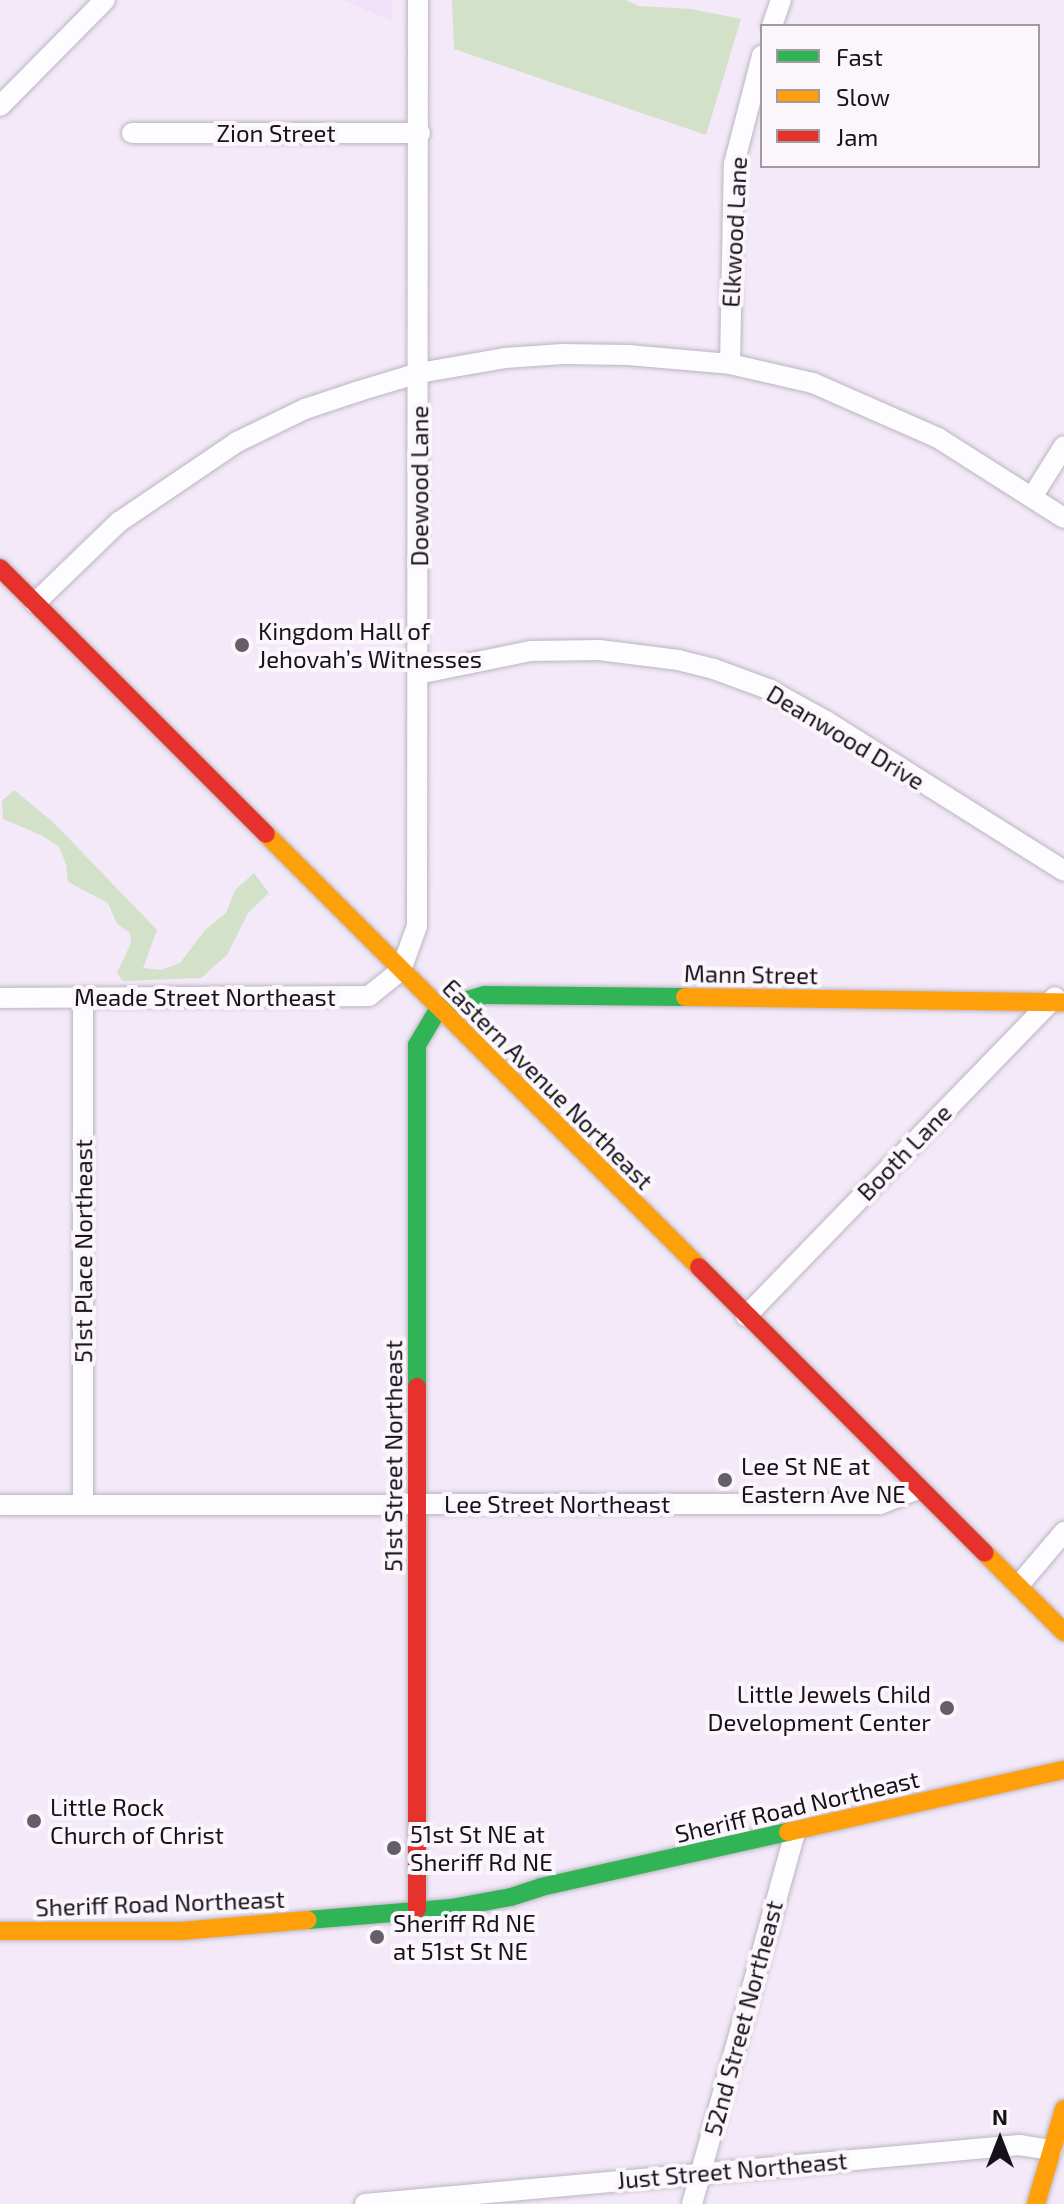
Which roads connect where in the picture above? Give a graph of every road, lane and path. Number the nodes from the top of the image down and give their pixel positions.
1 (105, 0) edge
2 (418, 0) edge
3 (781, 0) edge
4 (773, 24) edge
5 (760, 64) edge
6 (0, 106) edge
7 (132, 133) dead end
8 (420, 133) junction
9 (730, 364) junction
10 (419, 373) junction
11 (1064, 446) edge
12 (1032, 497) junction
13 (1064, 518) edge
14 (0, 568) edge
15 (9, 586) edge
16 (35, 603) junction
17 (418, 674) junction
18 (1064, 871) edge
19 (401, 970) junction
20 (0, 998) edge
21 (83, 998) junction
22 (1059, 998) edge
23 (439, 1008) junction
24 (746, 1316) junction
25 (918, 1489) junction
26 (418, 1504) junction
27 (0, 1505) edge
28 (83, 1505) junction
29 (1064, 1532) edge
30 (1019, 1585) junction
31 (1064, 1632) edge
32 (1064, 1770) edge
33 (795, 1832) junction
34 (417, 1909) junction
35 (0, 1931) edge
36 (1064, 2109) edge
37 (1052, 2150) junction
38 (701, 2173) junction
39 (365, 2204) edge
40 (692, 2204) edge
41 (1036, 2204) edge

1 - 6 street
2 - 8 street, Doewood Lane
3 - 4 street
5 - 9 street, Elkwood Lane
7 - 8 street, Zion Street
8 - 10 street, Doewood Lane
9 - 10 street
9 - 12 street
10 - 16 street
10 - 17 street, Doewood Lane
11 - 12 street
12 - 13 street
14 - 15 main road, Eastern Avenue Northeast
15 - 16 main road, Eastern Avenue Northeast
16 - 19 main road, Eastern Avenue Northeast
17 - 18 street, Deanwood Drive
17 - 19 street, Doewood Lane
19 - 21 street, Meade Street Northeast
19 - 23 main road, Eastern Avenue Northeast
20 - 21 street, Meade Street Northeast
21 - 28 street, 51st Place Northeast
22 - 23 main road, Mann Street
22 - 24 street, Booth Lane
23 - 24 main road, Eastern Avenue Northeast
23 - 26 main road, 51st Street Northeast
24 - 25 main road, Eastern Avenue Northeast
25 - 26 street, Lee Street Northeast
25 - 30 main road, Eastern Avenue Northeast
26 - 28 street, Lee Street Northeast
26 - 34 main road, 51st Street Northeast
27 - 28 street, Lee Street Northeast
29 - 30 street
30 - 31 main road, Eastern Avenue Northeast
32 - 33 main road, Sheriff Road Northeast
33 - 34 main road, Sheriff Road Northeast
33 - 38 street, 52nd Street Northeast
34 - 35 main road, Sheriff Road Northeast
36 - 37 main road
37 - 38 street, Just Street Northeast
37 - 41 main road
38 - 39 street, Just Street Northeast
38 - 40 street, 52nd Street Northeast

